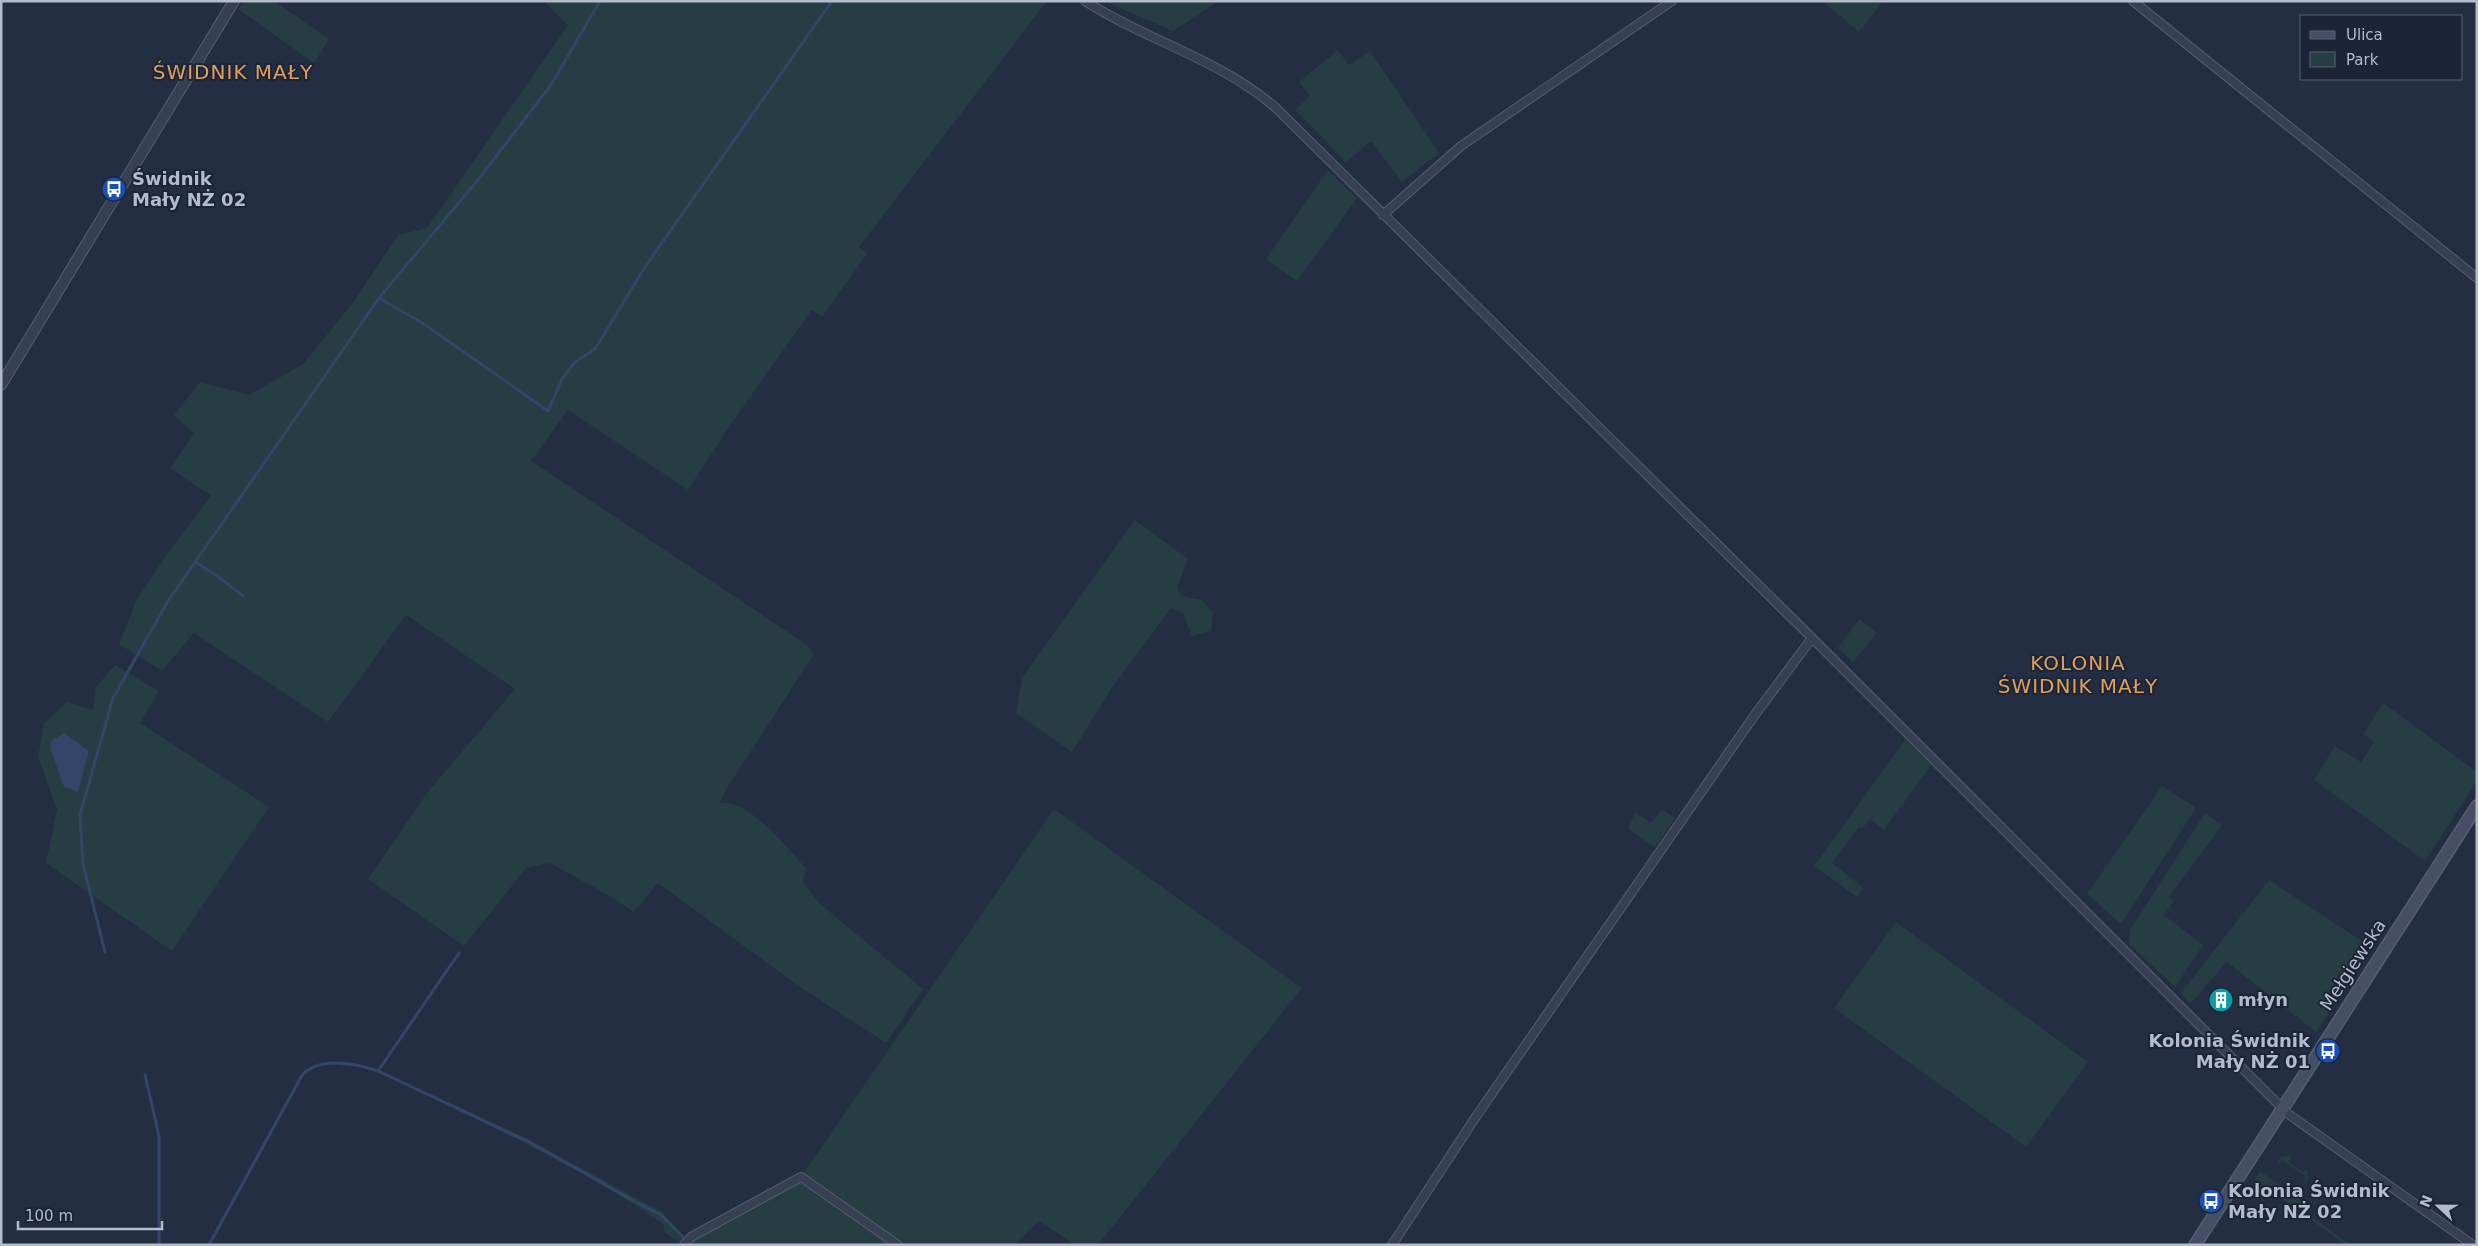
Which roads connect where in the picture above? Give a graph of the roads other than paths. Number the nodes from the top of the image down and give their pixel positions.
1 (234, 1) edge
2 (1085, 1) edge
3 (1672, 1) edge
4 (2134, 1) edge
5 (1383, 215) junction
6 (2477, 278) edge
7 (1, 385) edge
8 (1812, 638) junction
9 (2477, 806) edge
10 (2282, 1108) junction
11 (684, 1245) edge
12 (898, 1245) edge
13 (1392, 1245) edge
14 (2195, 1245) edge
15 (2473, 1245) edge

1 - 7 street
2 - 5 street
3 - 5 street
4 - 6 street
5 - 8 street
8 - 10 street
8 - 13 street
9 - 10 main road, Mełgiewska
10 - 14 main road, Mełgiewska
10 - 15 street
11 - 12 street

